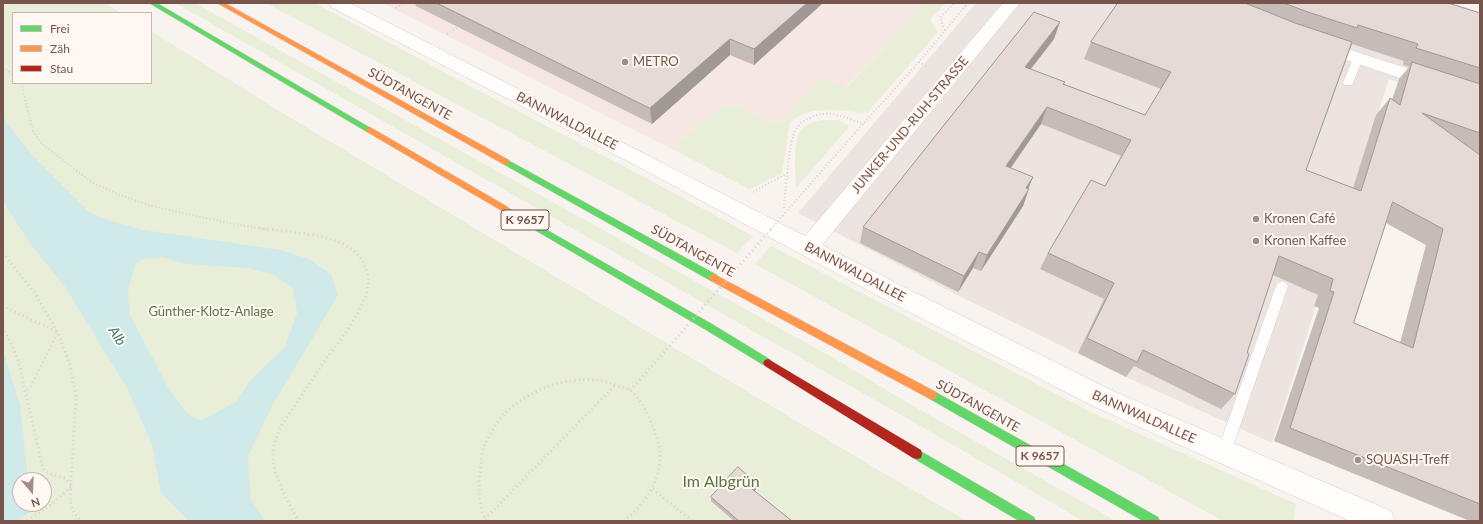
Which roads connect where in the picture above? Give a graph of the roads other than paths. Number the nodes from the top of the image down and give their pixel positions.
1 (152, 3) edge
2 (220, 3) edge
3 (337, 3) edge
4 (1012, 3) edge
5 (1305, 40) edge
6 (1358, 58) junction
7 (1348, 83) dead end
8 (1480, 99) edge
9 (808, 247) junction
10 (1282, 286) dead end
11 (1224, 452) junction
12 (1030, 521) edge
13 (1154, 521) edge
14 (1381, 521) edge

1 - 12 highway, K 9657
2 - 13 highway, SÜDTANGENTE / K 9657
3 - 9 street, BANNWALDALLEE
4 - 9 street, JUNKER-UND-RUH-STRASSE
5 - 6 street
6 - 7 lane
6 - 8 street
9 - 11 street, BANNWALDALLEE
10 - 11 lane
11 - 14 street, BANNWALDALLEE

